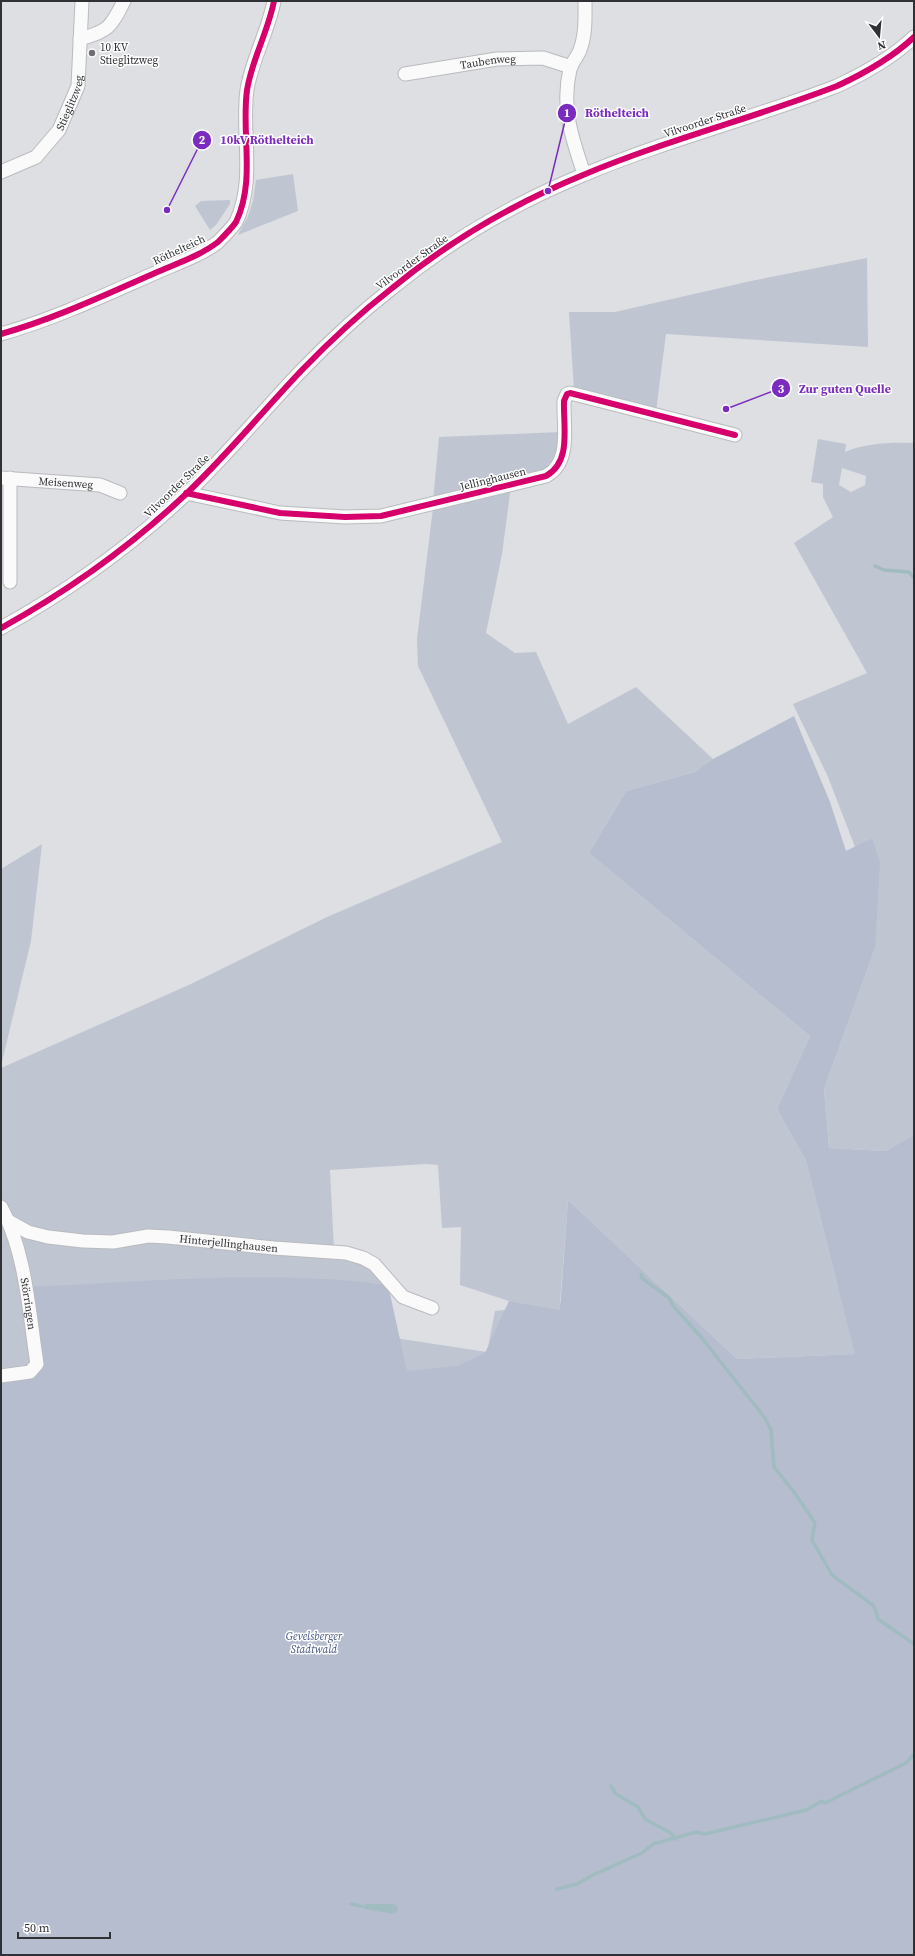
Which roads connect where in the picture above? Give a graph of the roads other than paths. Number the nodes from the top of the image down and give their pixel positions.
1 (82, 1) edge
2 (124, 1) edge
3 (274, 1) edge
4 (585, 1) edge
5 (914, 37) edge
6 (80, 39) junction
7 (571, 67) junction
8 (405, 74) dead end
9 (1, 172) edge
10 (584, 174) junction
11 (1, 334) edge
12 (735, 435) dead end
13 (5, 478) edge
14 (120, 493) dead end
15 (186, 493) junction
16 (10, 582) dead end
17 (1, 628) edge
18 (1, 1207) edge
19 (10, 1222) junction
20 (432, 1308) dead end
21 (1, 1376) edge

1 - 6 street, Stieglitzweg
2 - 6 street
3 - 11 street, Röthelteich
4 - 7 street
5 - 10 street, Vilvoorder Straße
6 - 9 street, Stieglitzweg
7 - 8 street, Taubenweg
7 - 10 street
10 - 15 street, Vilvoorder Straße
12 - 15 street, Jellinghausen
13 - 14 street, Meisenweg
13 - 16 street, Meisenweg
15 - 17 street, Vilvoorder Straße
18 - 19 street, Störringen
19 - 20 street, Hinterjellinghausen
19 - 21 street, Störringen

